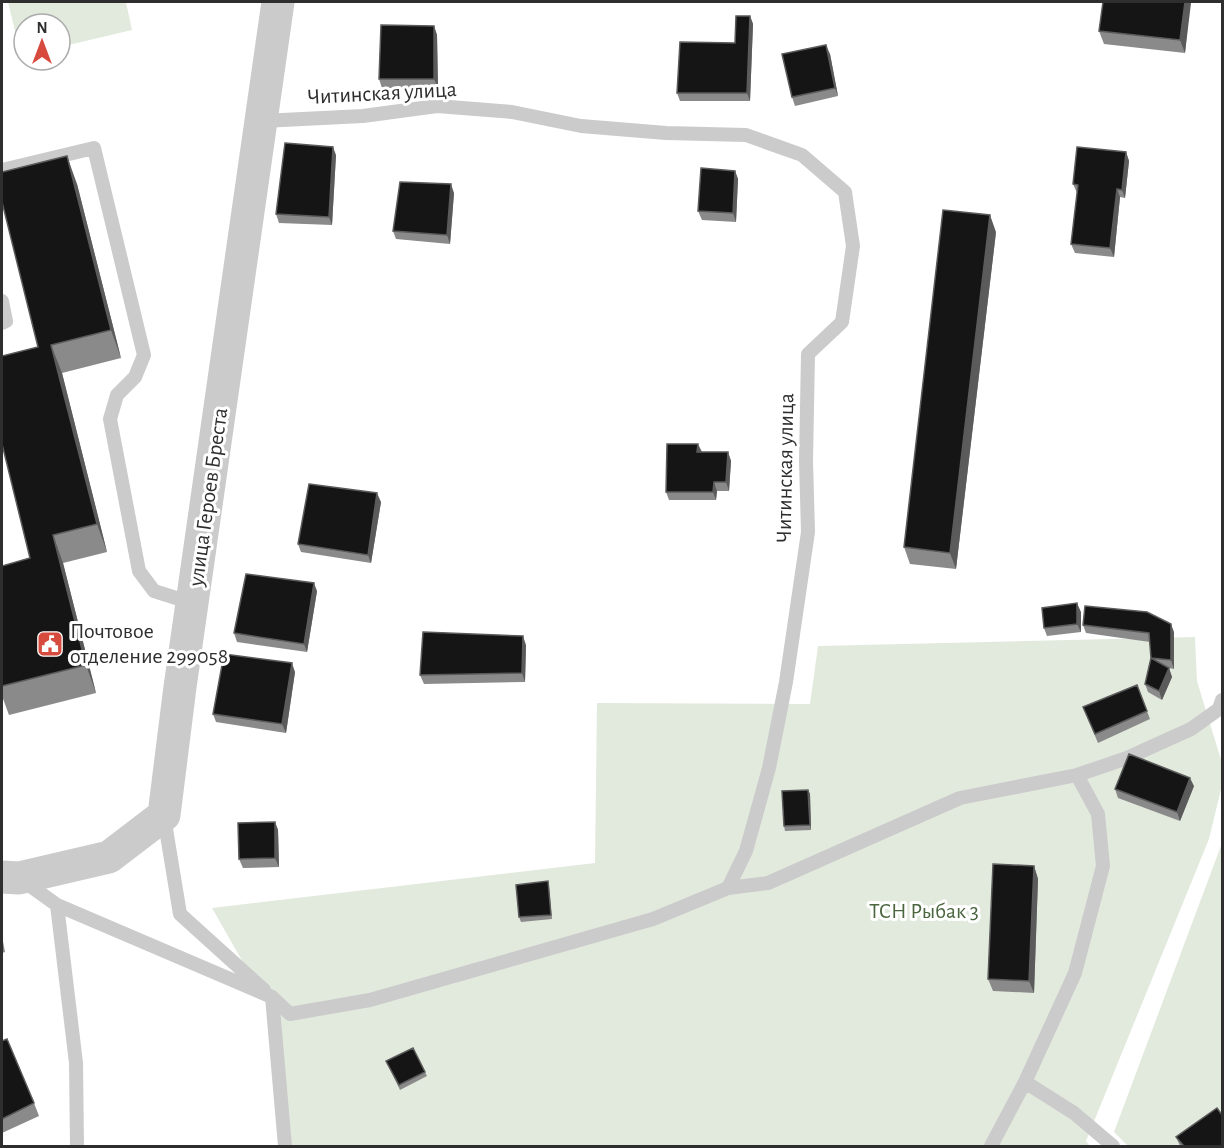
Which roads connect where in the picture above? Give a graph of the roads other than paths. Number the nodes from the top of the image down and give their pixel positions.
1 (278, 2) edge
2 (262, 121) junction
3 (2, 170) edge
4 (2, 301) edge
5 (2, 323) edge
6 (192, 603) junction
7 (1222, 708) edge
8 (1077, 775) junction
9 (164, 815) junction
10 (7, 873) edge
11 (728, 888) junction
12 (57, 904) junction
13 (272, 997) junction
14 (1025, 1082) junction
15 (77, 1146) edge
16 (285, 1146) edge
17 (991, 1146) edge
18 (1113, 1146) edge

1 - 2 street, улица Героев Бреста
2 - 6 street, улица Героев Бреста
2 - 11 lane, Читинская улица
3 - 6 lane
4 - 5 lane
6 - 9 street, улица Героев Бреста
7 - 8 lane
8 - 11 lane
8 - 14 lane
9 - 10 street
9 - 13 lane
10 - 12 lane
11 - 13 lane
12 - 13 lane
12 - 15 lane
13 - 16 lane
14 - 17 lane
14 - 18 lane

